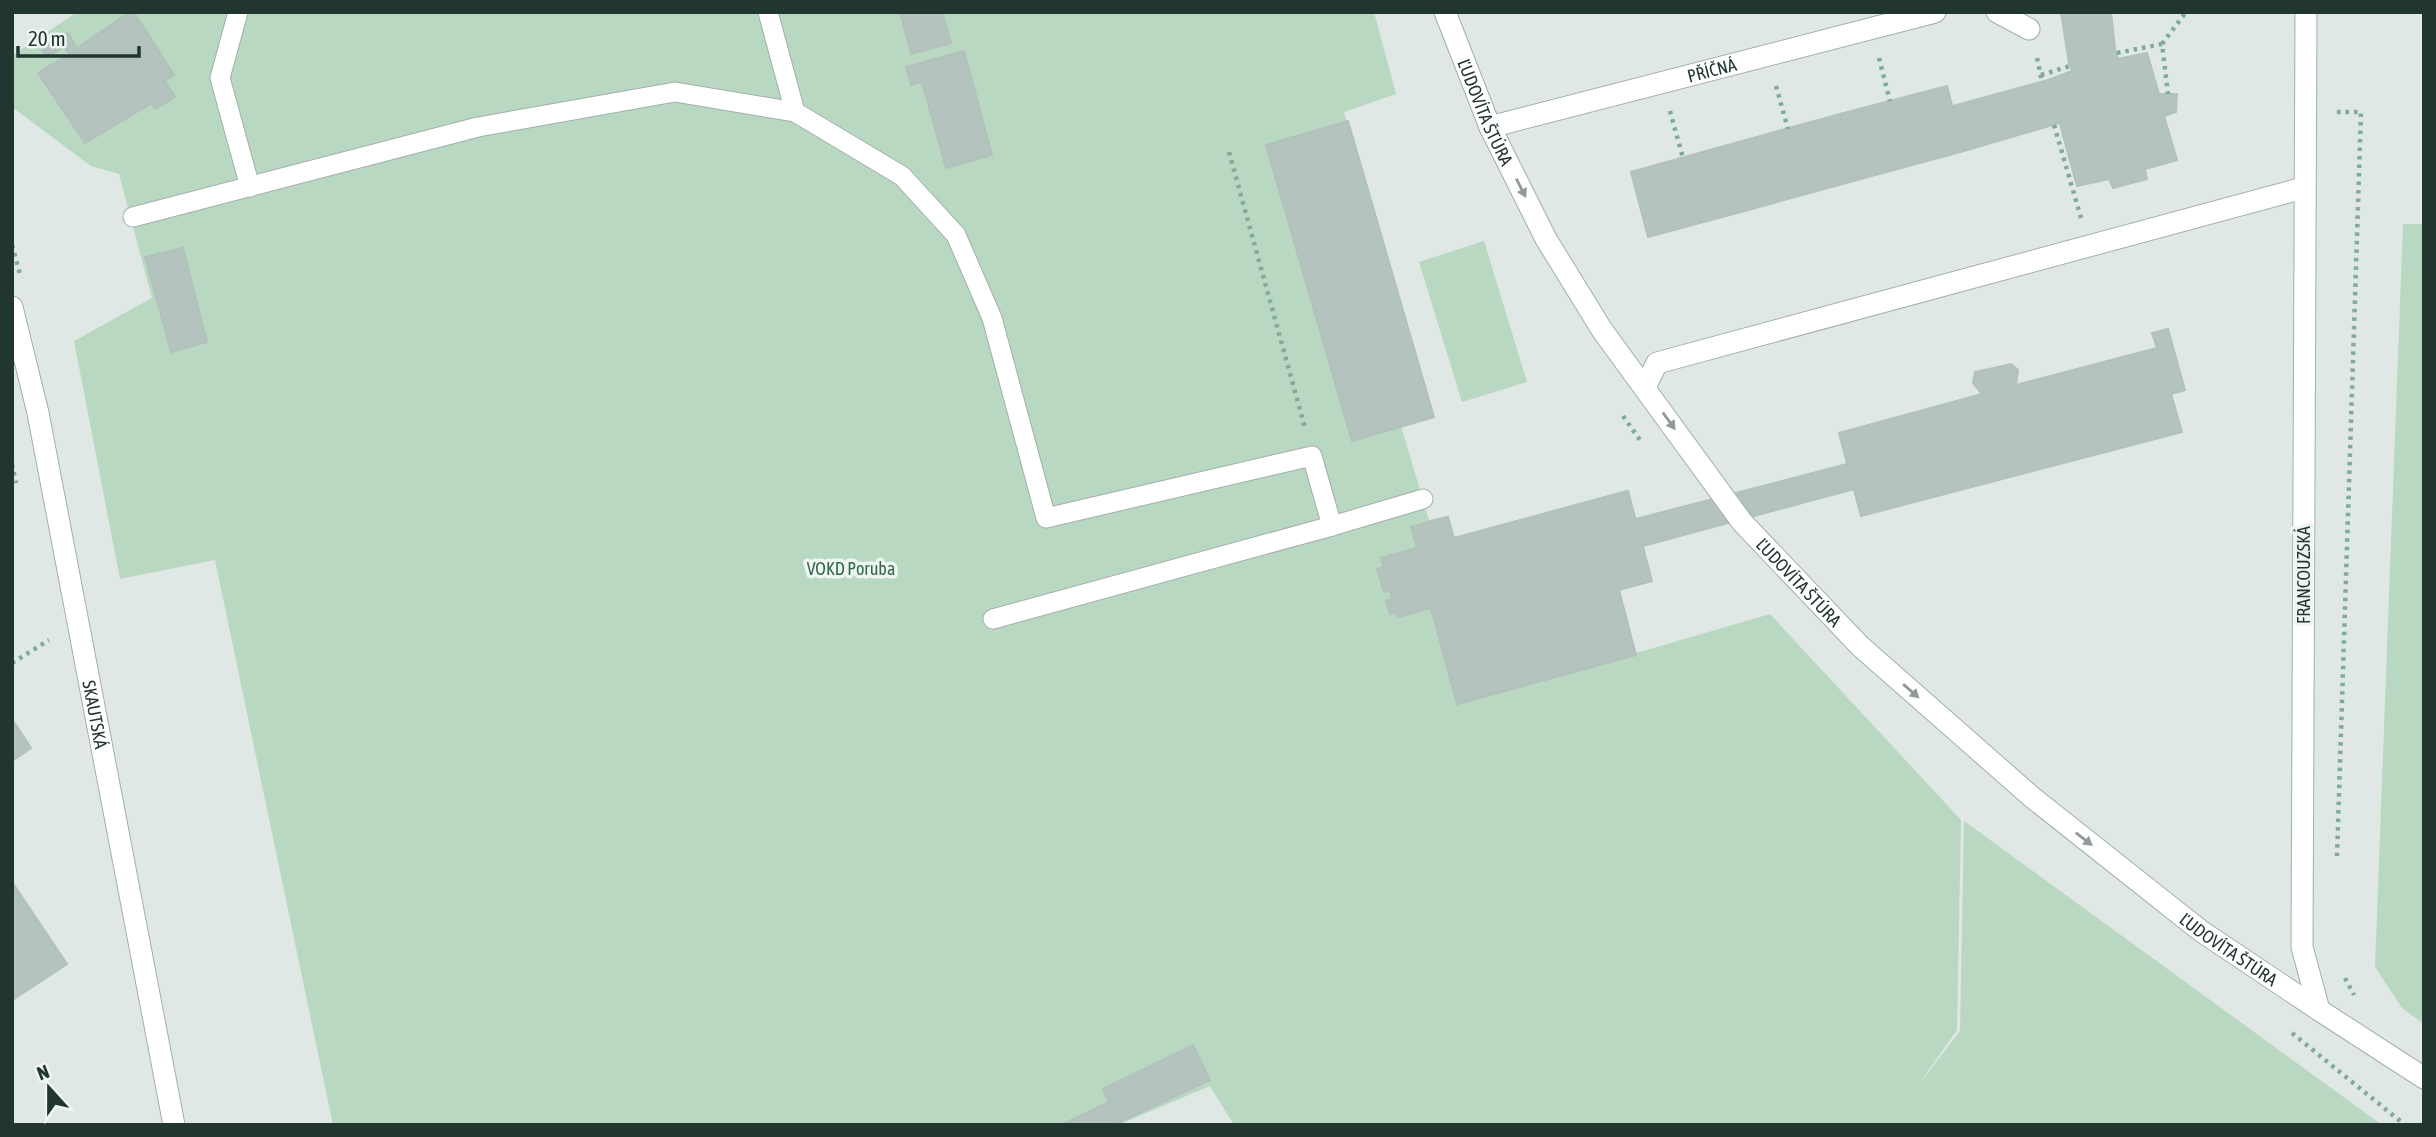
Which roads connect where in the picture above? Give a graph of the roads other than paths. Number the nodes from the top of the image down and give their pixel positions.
1 (238, 12) edge
2 (768, 12) edge
3 (1445, 12) edge
4 (1935, 12) edge
5 (1997, 12) edge
6 (2306, 12) edge
7 (2029, 29) dead end
8 (794, 112) junction
9 (1490, 127) junction
10 (250, 187) junction
11 (2303, 188) junction
12 (133, 217) dead end
13 (12, 307) edge
14 (1645, 387) junction
15 (1423, 499) dead end
16 (1332, 526) junction
17 (993, 619) dead end
18 (2319, 1010) junction
19 (2424, 1079) edge
20 (174, 1125) edge

1 - 10 lane
2 - 8 lane
3 - 9 street, ĽUDOVÍTA ŠTÚRA
4 - 9 street, PŘÍČNÁ
5 - 7 street
6 - 11 street, FRANCOUZSKÁ
8 - 10 lane
8 - 16 lane
9 -> 14 street, ĽUDOVÍTA ŠTÚRA
10 - 12 lane
11 - 14 street
11 - 18 street, FRANCOUZSKÁ
13 - 20 street, SKAUTSKÁ
14 -> 18 street, ĽUDOVÍTA ŠTÚRA
15 - 16 lane
16 - 17 lane
18 - 19 street

